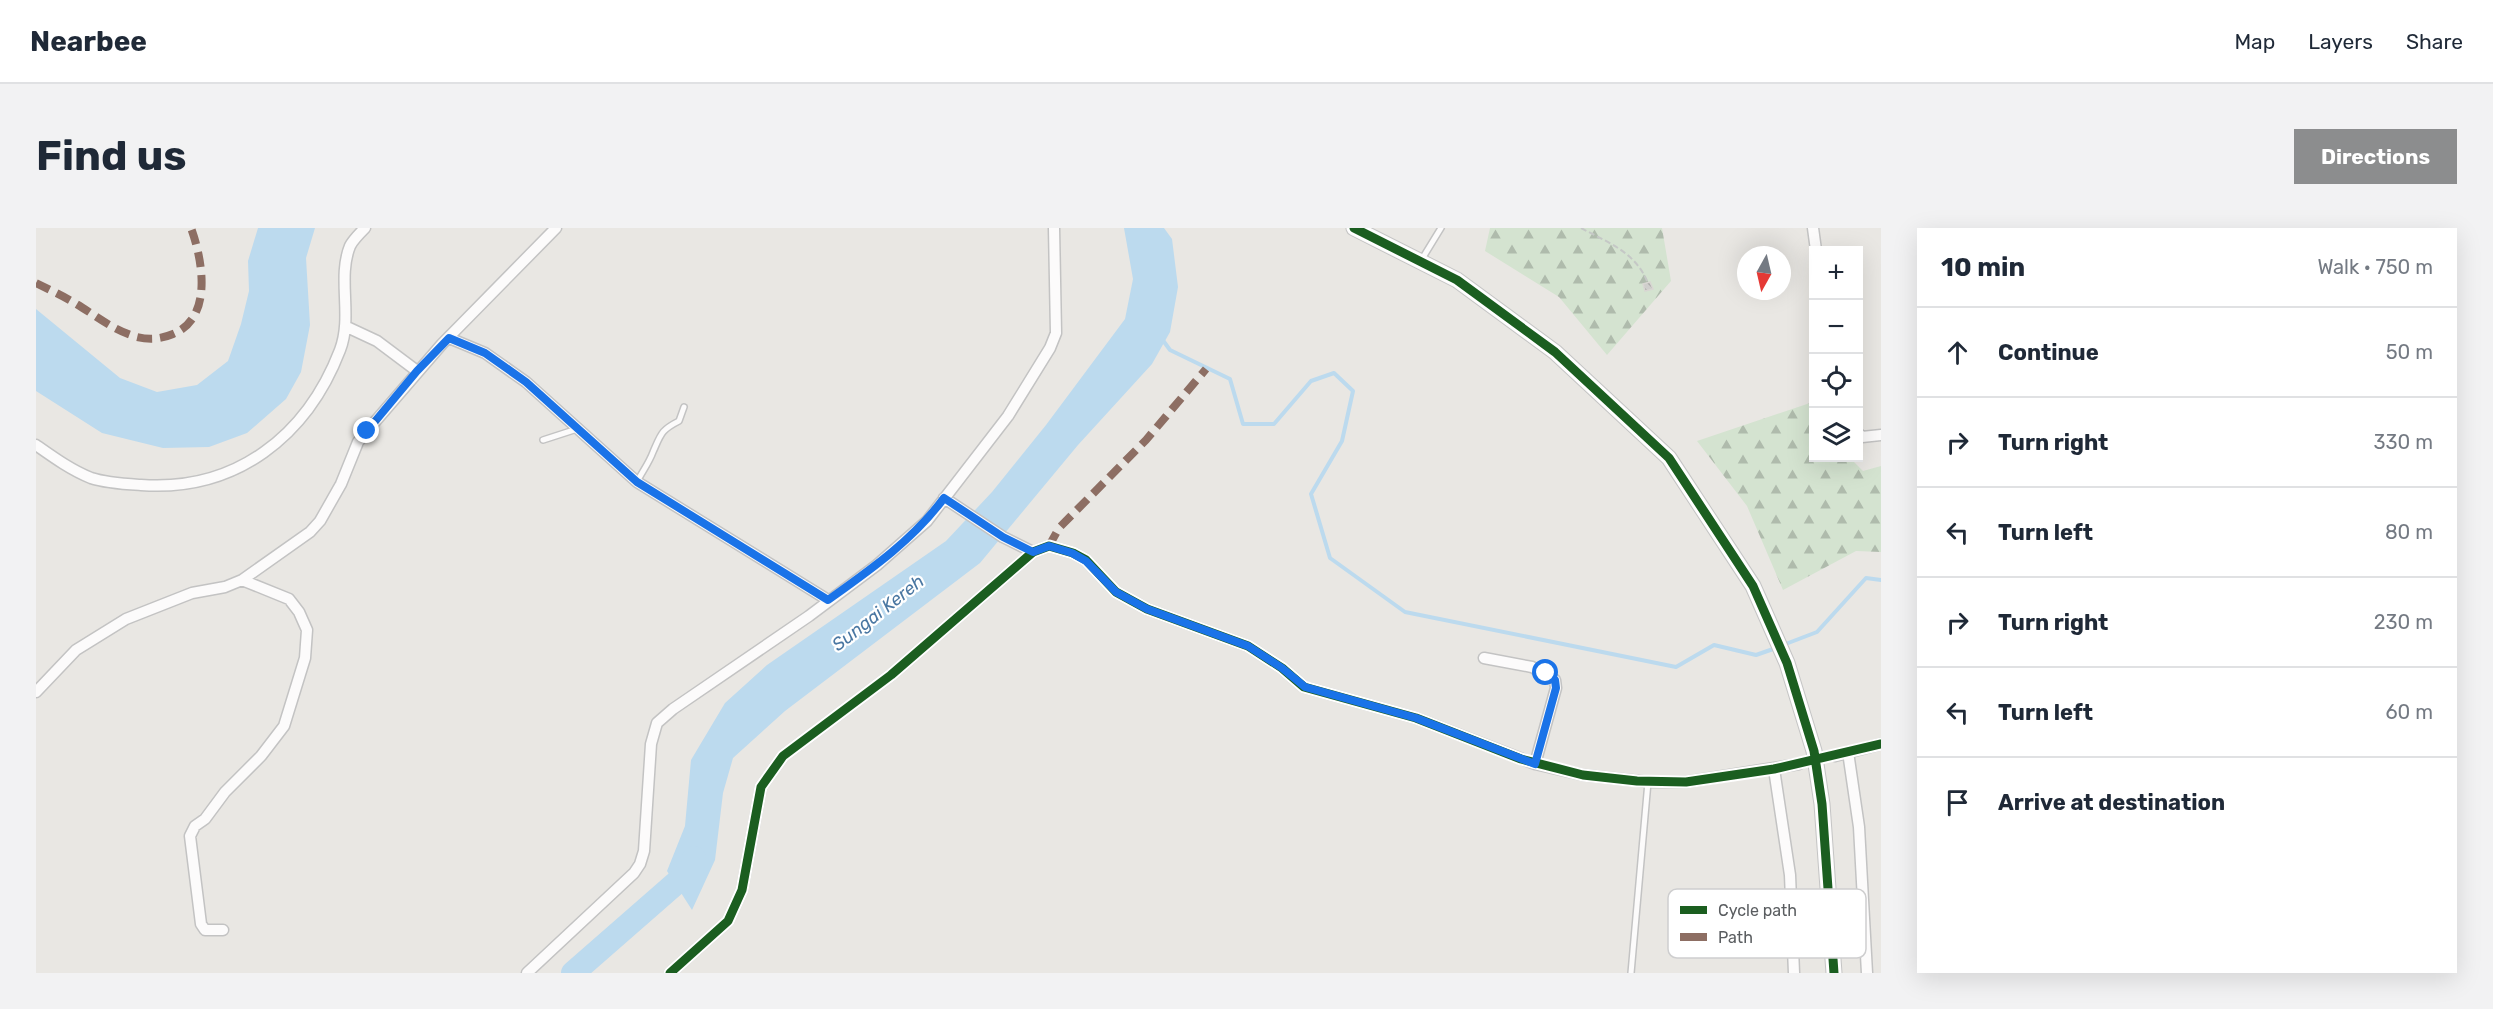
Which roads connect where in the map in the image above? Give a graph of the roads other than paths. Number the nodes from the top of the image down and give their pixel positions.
1 (364, 228) edge
2 (556, 228) edge
3 (1054, 228) edge
4 (1354, 228) edge
5 (1441, 228) edge
6 (1813, 228) edge
7 (1815, 246) edge
8 (1421, 261) junction
9 (347, 327) junction
10 (449, 338) junction
11 (417, 371) junction
12 (684, 406) dead end
13 (578, 429) junction
14 (1881, 435) edge
15 (1863, 437) edge
16 (543, 440) dead end
17 (36, 445) edge
18 (637, 482) junction
19 (948, 501) junction
20 (1033, 552) junction
21 (242, 579) junction
22 (828, 600) junction
23 (1484, 658) dead end
24 (36, 692) edge
25 (1881, 744) edge
26 (1848, 752) junction
27 (1835, 756) tunnel mouth
28 (1535, 764) junction
29 (1799, 764) tunnel mouth
30 (1774, 769) junction
31 (1648, 782) junction
32 (1791, 889) edge
33 (1829, 889) edge
34 (1862, 889) edge
35 (223, 930) dead end
36 (1866, 955) edge
37 (1793, 958) edge
38 (1833, 958) edge
39 (527, 973) edge
40 (670, 973) edge
41 (1630, 973) edge
42 (1794, 973) edge
43 (1834, 973) edge
44 (1867, 973) edge

1 - 9 street
2 - 10 street
3 - 19 street
4 - 8 street
5 - 8 lane
6 - 7 street
8 - 33 street
9 - 11 street
9 - 17 street
10 - 11 street
10 - 13 street
11 - 21 street
12 - 18 lane
13 - 16 lane
13 - 18 street
14 - 15 street
18 - 22 street
19 - 20 street
19 - 22 street
20 - 28 street
20 - 40 street
21 - 24 street
21 - 35 street
22 - 39 street
23 - 28 street
25 - 26 street
26 - 27 street
26 - 34 street
28 - 31 street
29 - 30 street
30 - 31 street
30 - 32 street
31 - 41 lane
36 - 44 street
37 - 42 street
38 - 43 street

